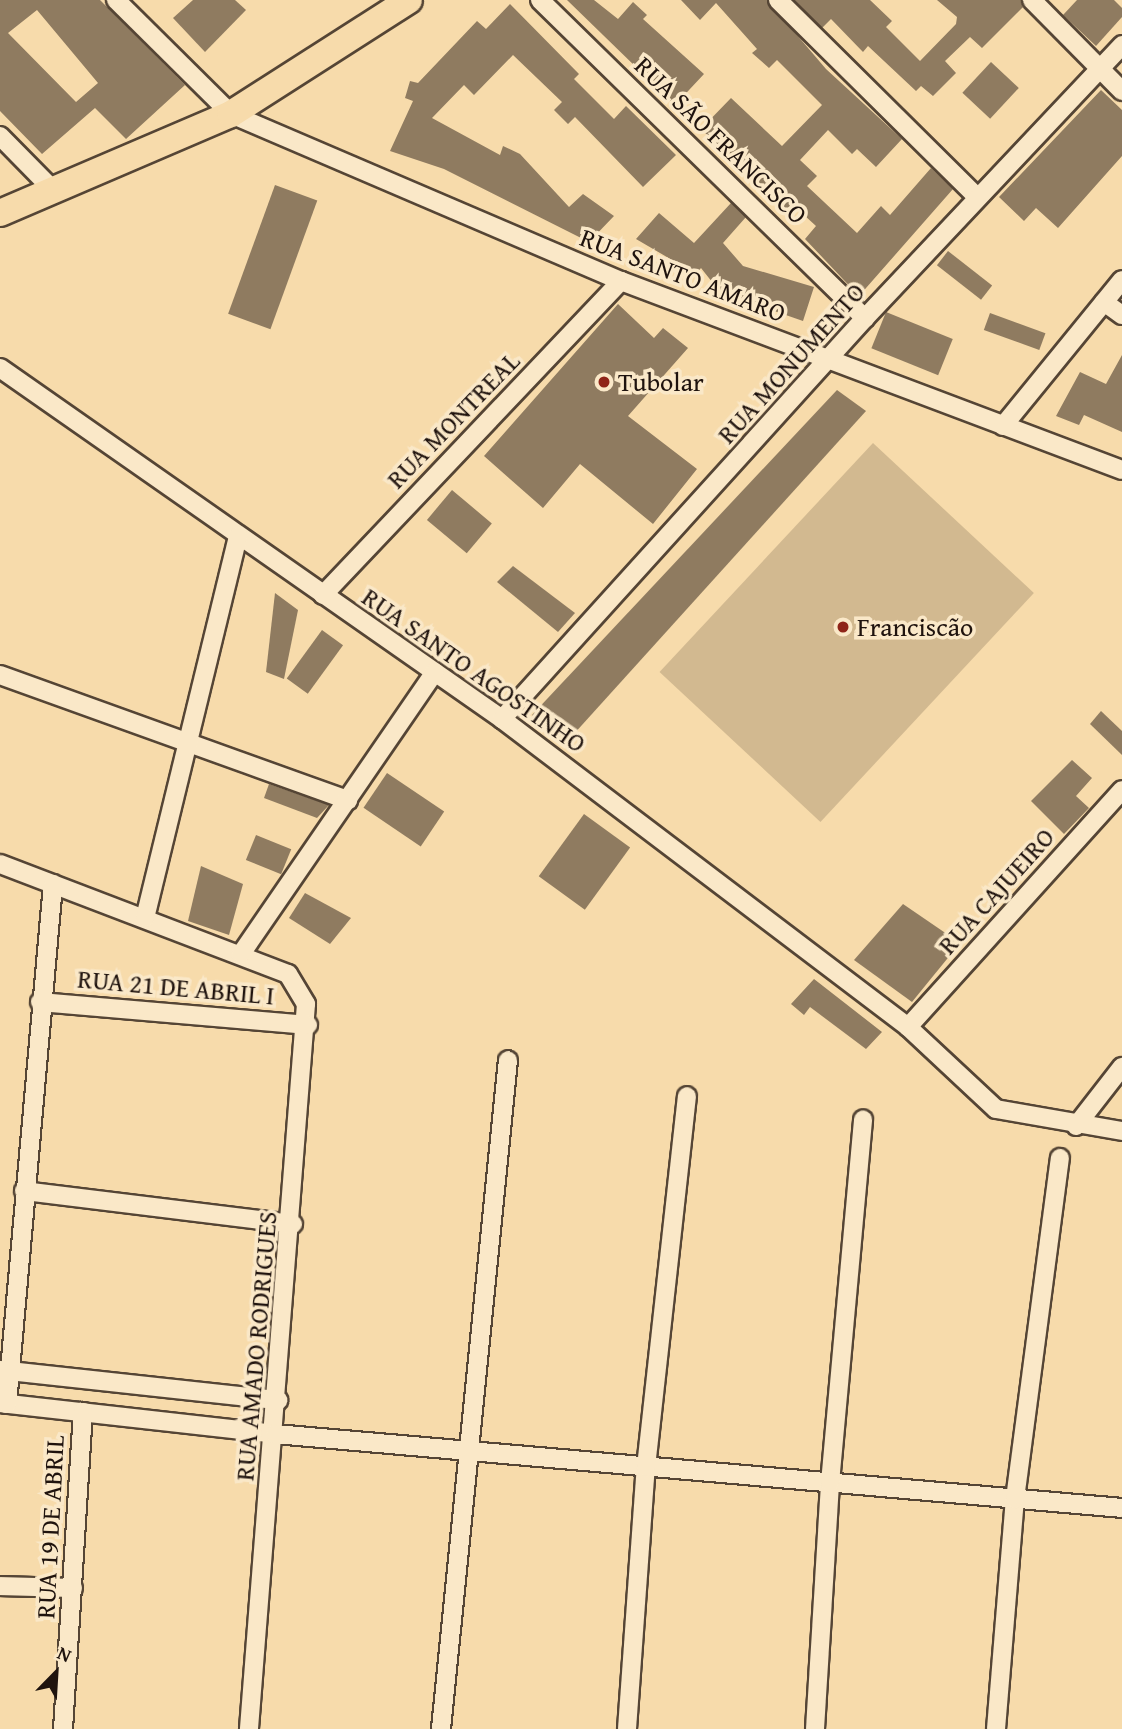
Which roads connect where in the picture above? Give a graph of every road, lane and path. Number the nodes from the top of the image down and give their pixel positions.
1 (116, 0) edge
2 (409, 0) edge
3 (540, 0) edge
4 (778, 0) edge
5 (1032, 0) edge
6 (1122, 45) edge
7 (1100, 69) junction
8 (1122, 91) edge
9 (231, 114) junction
10 (0, 136) edge
11 (54, 191) junction
12 (978, 198) junction
13 (0, 213) edge
14 (1122, 280) edge
15 (621, 281) junction
16 (1104, 302) junction
17 (1122, 315) edge
18 (865, 318) junction
19 (831, 359) junction
20 (0, 368) edge
21 (1003, 426) junction
22 (1122, 470) edge
23 (238, 536) junction
24 (323, 595) junction
25 (435, 672) junction
26 (0, 675) edge
27 (502, 719) junction
28 (190, 740) junction
29 (1122, 790) edge
30 (348, 800) junction
31 (0, 864) edge
32 (53, 884) junction
33 (145, 918) junction
34 (241, 954) junction
35 (40, 1002) junction
36 (308, 1025) junction
37 (908, 1027) junction
38 (508, 1060) dead end
39 (1122, 1067) edge
40 (687, 1096) dead end
41 (863, 1119) dead end
42 (1076, 1126) junction
43 (1122, 1130) edge
44 (1060, 1158) dead end
45 (24, 1191) junction
46 (293, 1224) junction
47 (5, 1371) edge
48 (278, 1400) junction
49 (3, 1403) edge
50 (83, 1412) junction
51 (275, 1434) junction
52 (467, 1452) junction
53 (646, 1467) junction
54 (830, 1483) junction
55 (1015, 1499) junction
56 (1122, 1508) edge
57 (0, 1586) edge
58 (73, 1588) junction
59 (63, 1729) edge
60 (249, 1729) edge
61 (441, 1729) edge
62 (627, 1729) edge
63 (815, 1729) edge
64 (996, 1729) edge

1 - 9 street
2 - 9 main road
3 - 18 street, RUA SÃO FRANCISCO
4 - 12 street
5 - 7 street
6 - 7 street, RUA MONUMENTO
7 - 8 street
7 - 12 street, RUA MONUMENTO
9 - 11 main road
9 - 15 street, RUA SANTO AMARO
10 - 11 street
11 - 13 main road
12 - 18 street, RUA MONUMENTO
14 - 16 street
15 - 19 street, RUA SANTO AMARO
15 - 24 street, RUA MONTREAL
16 - 17 street
16 - 21 street
18 - 19 street, RUA MONUMENTO
19 - 21 street, RUA SANTO AMARO
19 - 27 street, RUA MONUMENTO
20 - 23 street, RUA SANTO AGOSTINHO
21 - 22 street, RUA SANTO AMARO
23 - 24 street, RUA SANTO AGOSTINHO
23 - 28 street
24 - 25 street, RUA SANTO AGOSTINHO
25 - 27 street, RUA SANTO AGOSTINHO
25 - 30 street
26 - 28 street
27 - 37 street, RUA SANTO AGOSTINHO
28 - 30 street
28 - 33 street
29 - 37 street, RUA CAJUEIRO
30 - 34 street
31 - 32 street
32 - 33 street
32 - 35 street
33 - 34 street
34 - 36 street, RUA AMADO RODRIGUES
35 - 36 street, RUA 21 DE ABRIL I
35 - 45 street
36 - 46 street, RUA AMADO RODRIGUES
37 - 42 street, RUA SANTO AGOSTINHO
38 - 52 street
39 - 42 street
40 - 53 street
41 - 54 street
42 - 43 street, RUA SANTO AGOSTINHO
44 - 55 street
45 - 46 street
45 - 47 street
46 - 48 street, RUA AMADO RODRIGUES
47 - 48 street
47 - 49 street
48 - 51 street, RUA AMADO RODRIGUES
49 - 50 street
50 - 51 street
50 - 58 street, RUA 19 DE ABRIL
51 - 52 street
51 - 60 street, RUA AMADO RODRIGUES
52 - 53 street
52 - 61 street
53 - 54 street
53 - 62 street
54 - 55 street
54 - 63 street
55 - 56 street
55 - 64 street
57 - 58 street
58 - 59 street, RUA 19 DE ABRIL

